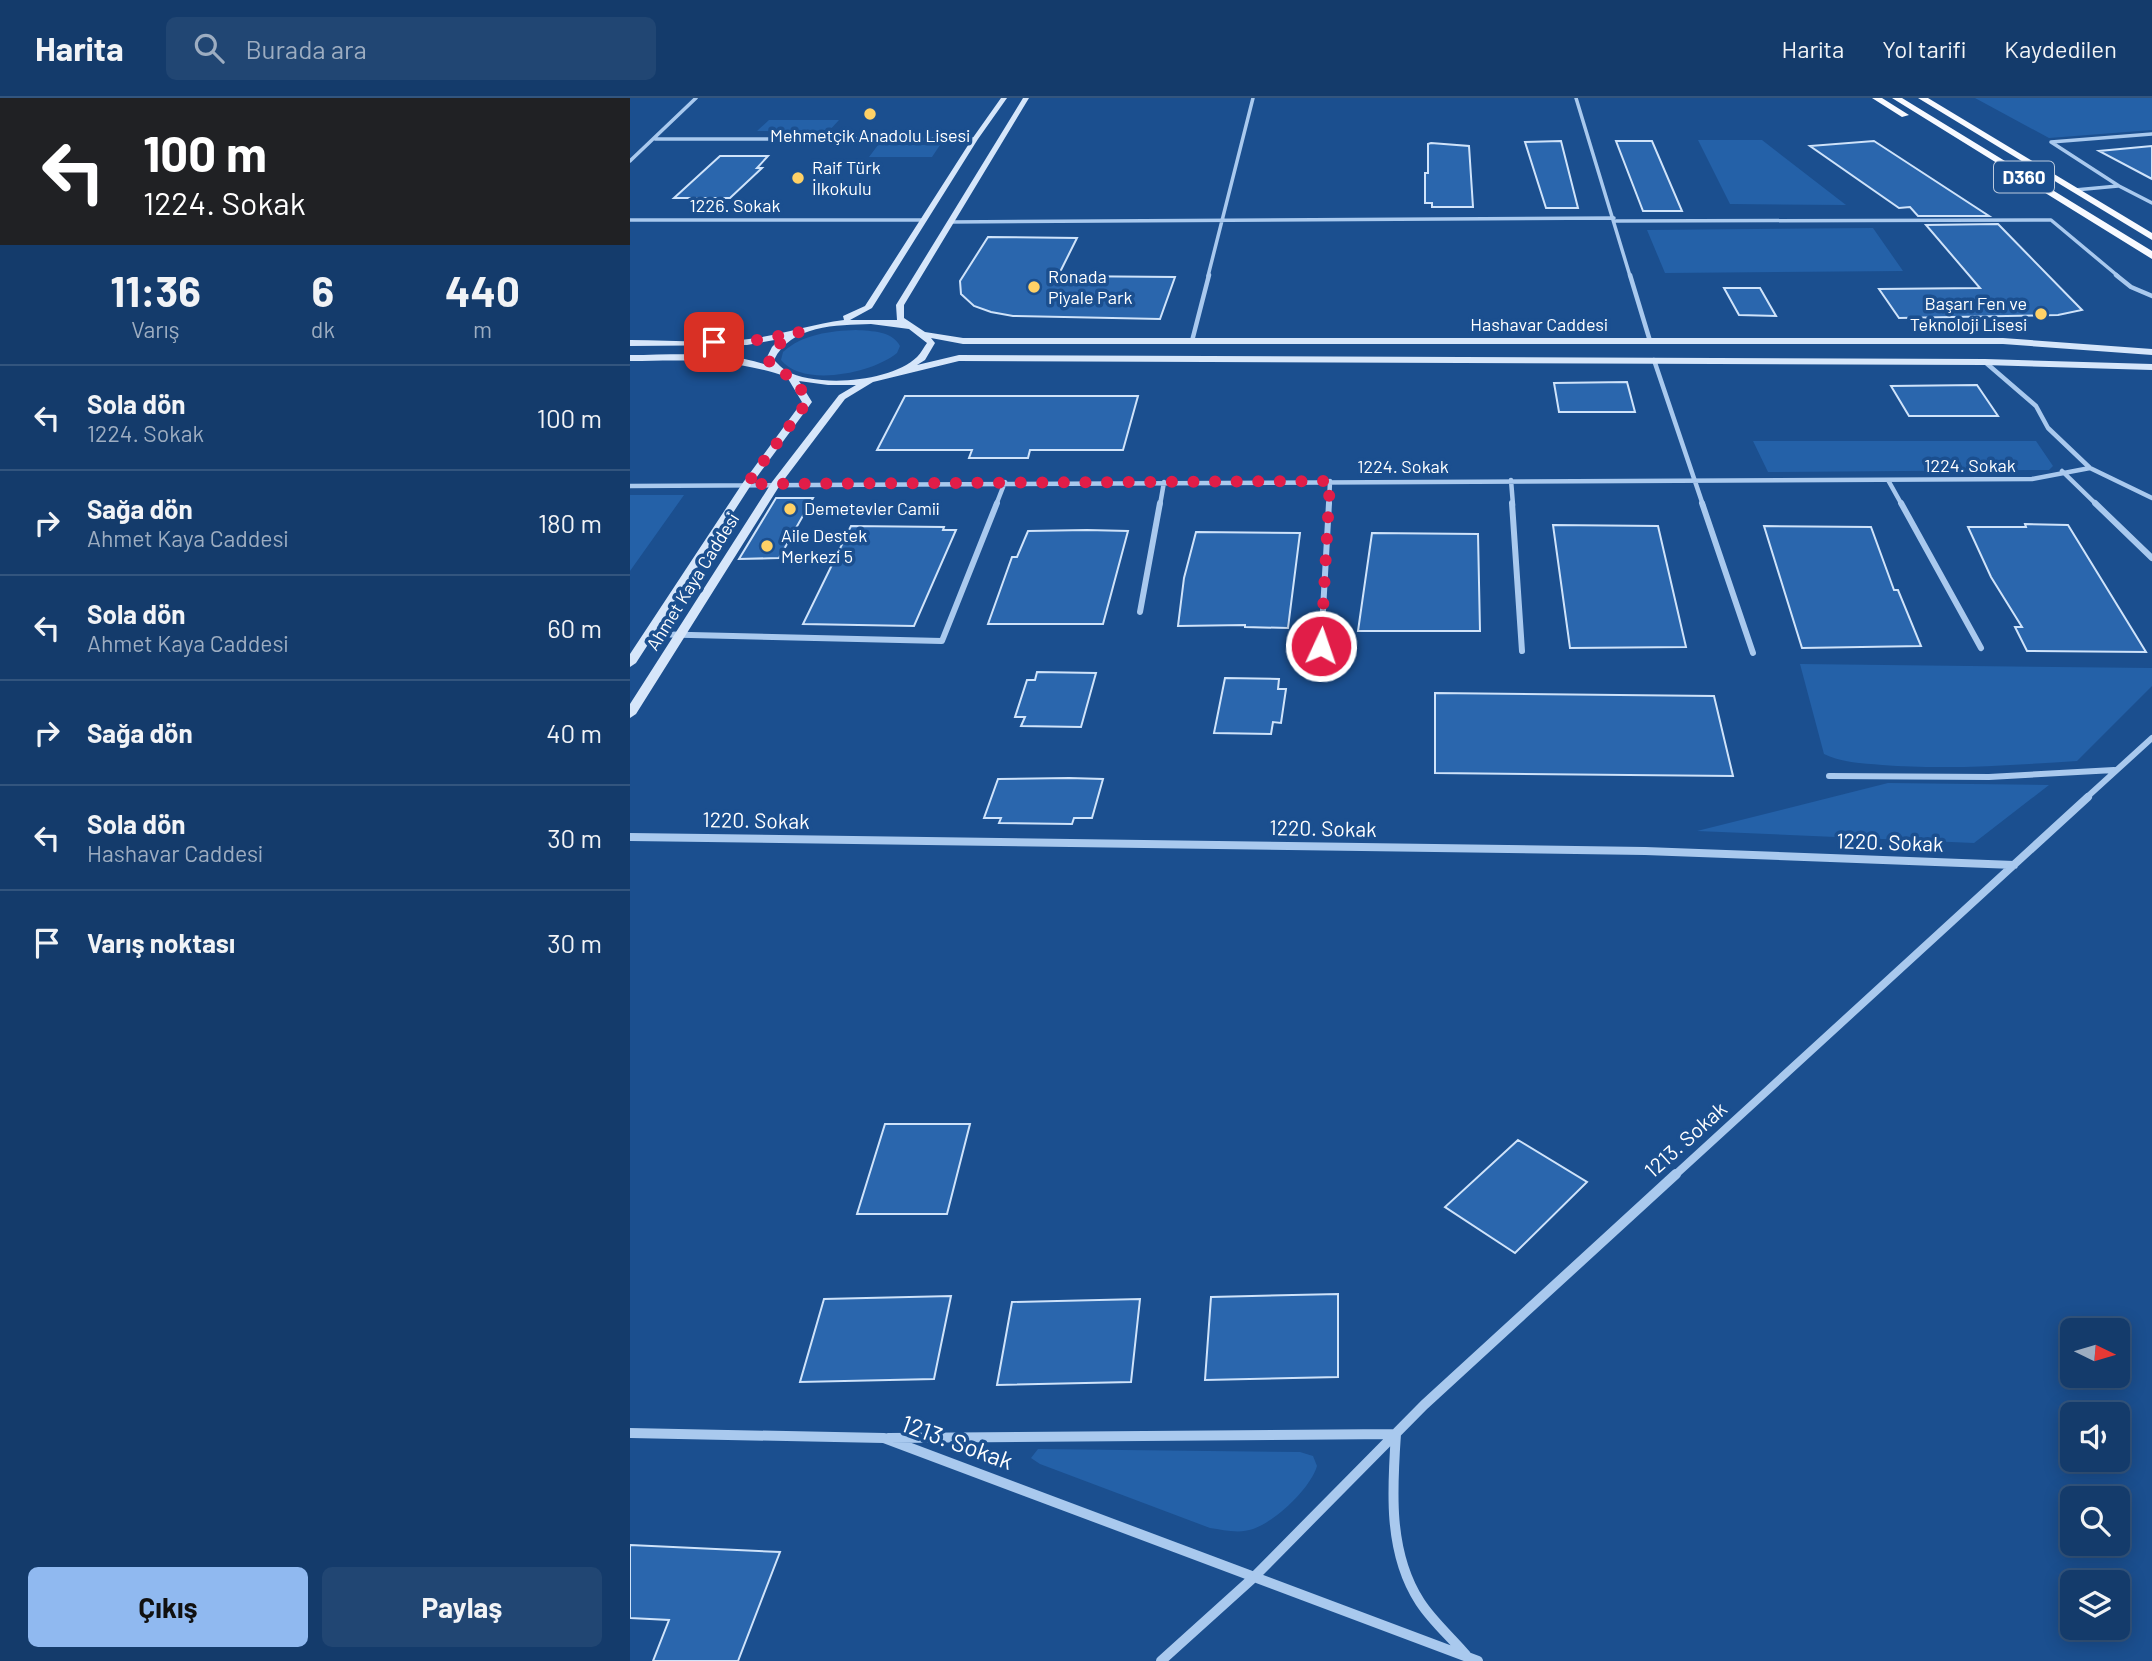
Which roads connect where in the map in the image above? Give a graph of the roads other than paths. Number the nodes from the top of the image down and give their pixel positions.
1 (696, 98) edge
2 (1004, 98) edge
3 (1026, 98) edge
4 (1253, 98) edge
5 (1576, 98) edge
6 (1876, 98) edge
7 (1896, 98) edge
8 (1922, 98) edge
9 (1942, 98) edge
10 (2152, 134) edge
11 (655, 139) junction
12 (975, 139) junction
13 (1988, 156) junction
14 (2025, 159) junction
15 (630, 161) edge
16 (2119, 186) junction
17 (2075, 190) junction
18 (2152, 203) edge
19 (630, 220) edge
20 (923, 220) junction
21 (1224, 220) junction
22 (1615, 220) junction
23 (950, 222) junction
24 (2152, 237) edge
25 (2152, 256) edge
26 (2152, 296) edge
27 (821, 326) junction
28 (913, 327) junction
29 (799, 332) junction
30 (926, 334) junction
31 (1192, 341) junction
32 (1650, 341) junction
33 (630, 342) edge
34 (2152, 352) edge
35 (630, 358) edge
36 (1654, 360) junction
37 (1986, 362) junction
38 (2152, 367) edge
39 (775, 370) junction
40 (897, 372) junction
41 (791, 378) junction
42 (871, 379) junction
43 (2090, 468) junction
44 (2062, 471) junction
45 (1511, 480) junction
46 (1693, 480) junction
47 (1888, 480) junction
48 (1330, 481) junction
49 (1005, 482) junction
50 (1164, 482) junction
51 (747, 484) junction
52 (776, 484) junction
53 (630, 486) edge
54 (2152, 498) edge
55 (2152, 558) edge
56 (1140, 612) dead end
57 (681, 633) junction
58 (649, 634) junction
59 (1321, 646) dead end
60 (1981, 648) dead end
61 (1521, 651) dead end
62 (1753, 653) dead end
63 (630, 663) edge
64 (630, 714) edge
65 (2152, 738) edge
66 (2115, 770) junction
67 (1829, 776) dead end
68 (630, 837) edge
69 (2014, 866) junction
70 (630, 1433) edge
71 (1395, 1434) junction
72 (884, 1438) junction
73 (1253, 1578) junction
74 (1473, 1659) edge
75 (1161, 1661) edge

1 - 11 street
2 - 12 main road
3 - 23 main road
4 - 21 street
5 - 22 street
6 - 13 highway
7 - 13 highway, D360
8 - 14 highway, D360
9 - 14 highway
10 - 16 street
11 - 12 street
11 - 15 street
12 - 20 main road
13 - 25 highway, D360
14 - 17 highway, D360
16 - 17 street
16 - 18 street
17 - 24 highway, D360
19 - 20 street, 1226. Sokak
20 - 27 main road
21 - 22 street
21 - 23 street
21 - 31 street
22 - 26 street
22 - 32 street
23 - 28 main road
27 - 28 main road
27 - 29 main road
28 - 30 main road, Hashavar Caddesi
29 - 33 main road
29 - 39 main road
30 - 31 main road, Hashavar Caddesi
30 - 40 main road
31 - 32 main road, Hashavar Caddesi
32 - 34 main road, Hashavar Caddesi
35 - 39 main road
36 - 37 main road
36 - 40 main road
36 - 46 street
37 - 38 main road
37 - 43 street
39 - 41 main road
40 - 42 main road
41 - 42 main road
41 - 51 main road, Ahmet Kaya Caddesi
42 - 52 main road, Ahmet Kaya Caddesi
43 - 44 street, 1224. Sokak
43 - 54 street
44 - 47 street, 1224. Sokak
44 - 55 street
45 - 46 street, 1224. Sokak
45 - 48 street, 1224. Sokak
45 - 61 street
46 - 47 street, 1224. Sokak
46 - 62 street
47 - 60 street
48 - 50 street, 1224. Sokak
48 - 59 street
49 - 50 street, 1224. Sokak
49 - 52 street, 1224. Sokak
49 - 57 street
50 - 56 street
51 - 52 street, 1224. Sokak
51 - 53 street, 1224. Sokak
51 - 58 main road, Ahmet Kaya Caddesi
52 - 57 main road, Ahmet Kaya Caddesi
57 - 58 street
57 - 64 main road, Ahmet Kaya Caddesi
58 - 63 main road, Ahmet Kaya Caddesi
65 - 66 street, 1213. Sokak
66 - 67 street
66 - 69 street, 1213. Sokak
68 - 69 street, 1220. Sokak
69 - 71 street, 1213. Sokak
70 - 72 street, 1213. Sokak
71 - 72 street
71 - 73 street, 1213. Sokak
71 - 74 street
72 - 73 street, 1213. Sokak
73 - 74 street, 1213. Sokak
73 - 75 street

